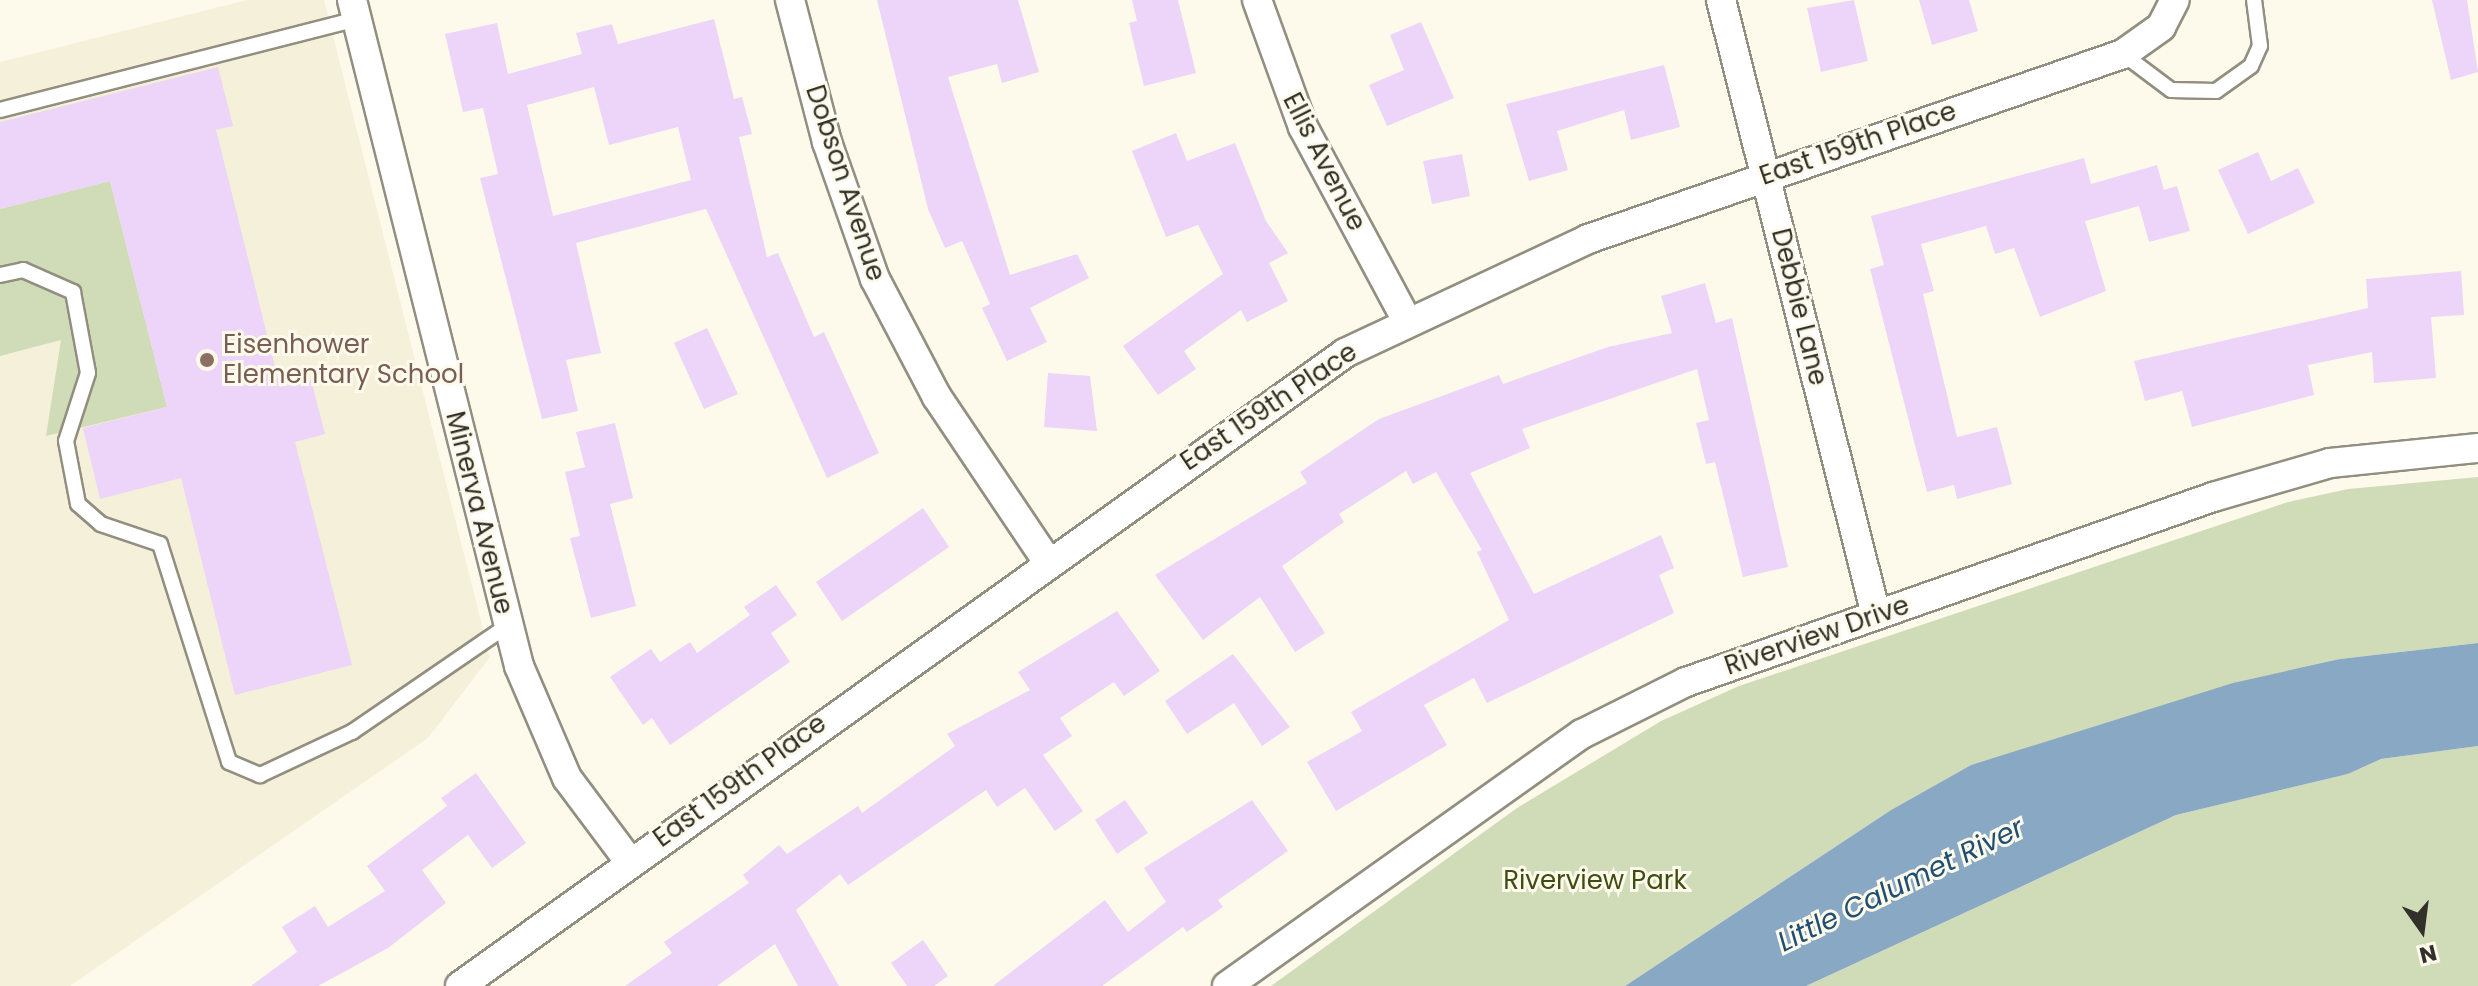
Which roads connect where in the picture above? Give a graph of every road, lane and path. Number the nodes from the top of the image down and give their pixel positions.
1 (790, 0) edge
2 (1257, 0) edge
3 (1721, 0) edge
4 (2254, 0) edge
5 (2174, 5) edge
6 (354, 10) edge
7 (2123, 54) junction
8 (0, 110) edge
9 (1766, 175) junction
10 (0, 275) edge
11 (1406, 319) junction
12 (2478, 448) edge
13 (1047, 561) junction
14 (1876, 615) junction
15 (507, 626) junction
16 (629, 861) junction
17 (460, 986) edge
18 (1227, 986) edge

1 - 13 street, Dobson Avenue
2 - 11 street, Ellis Avenue
3 - 9 street, Debbie Lane
4 - 7 lane
5 - 7 street, East 159th Place
6 - 8 lane
6 - 15 street, Minerva Avenue
7 - 9 street, East 159th Place
9 - 11 street, East 159th Place
9 - 14 street, Debbie Lane
10 - 15 lane
11 - 13 street, East 159th Place
12 - 14 street, Riverview Drive
13 - 16 street, East 159th Place
14 - 18 street, Riverview Drive
15 - 16 street, Minerva Avenue
16 - 17 street, East 159th Place

